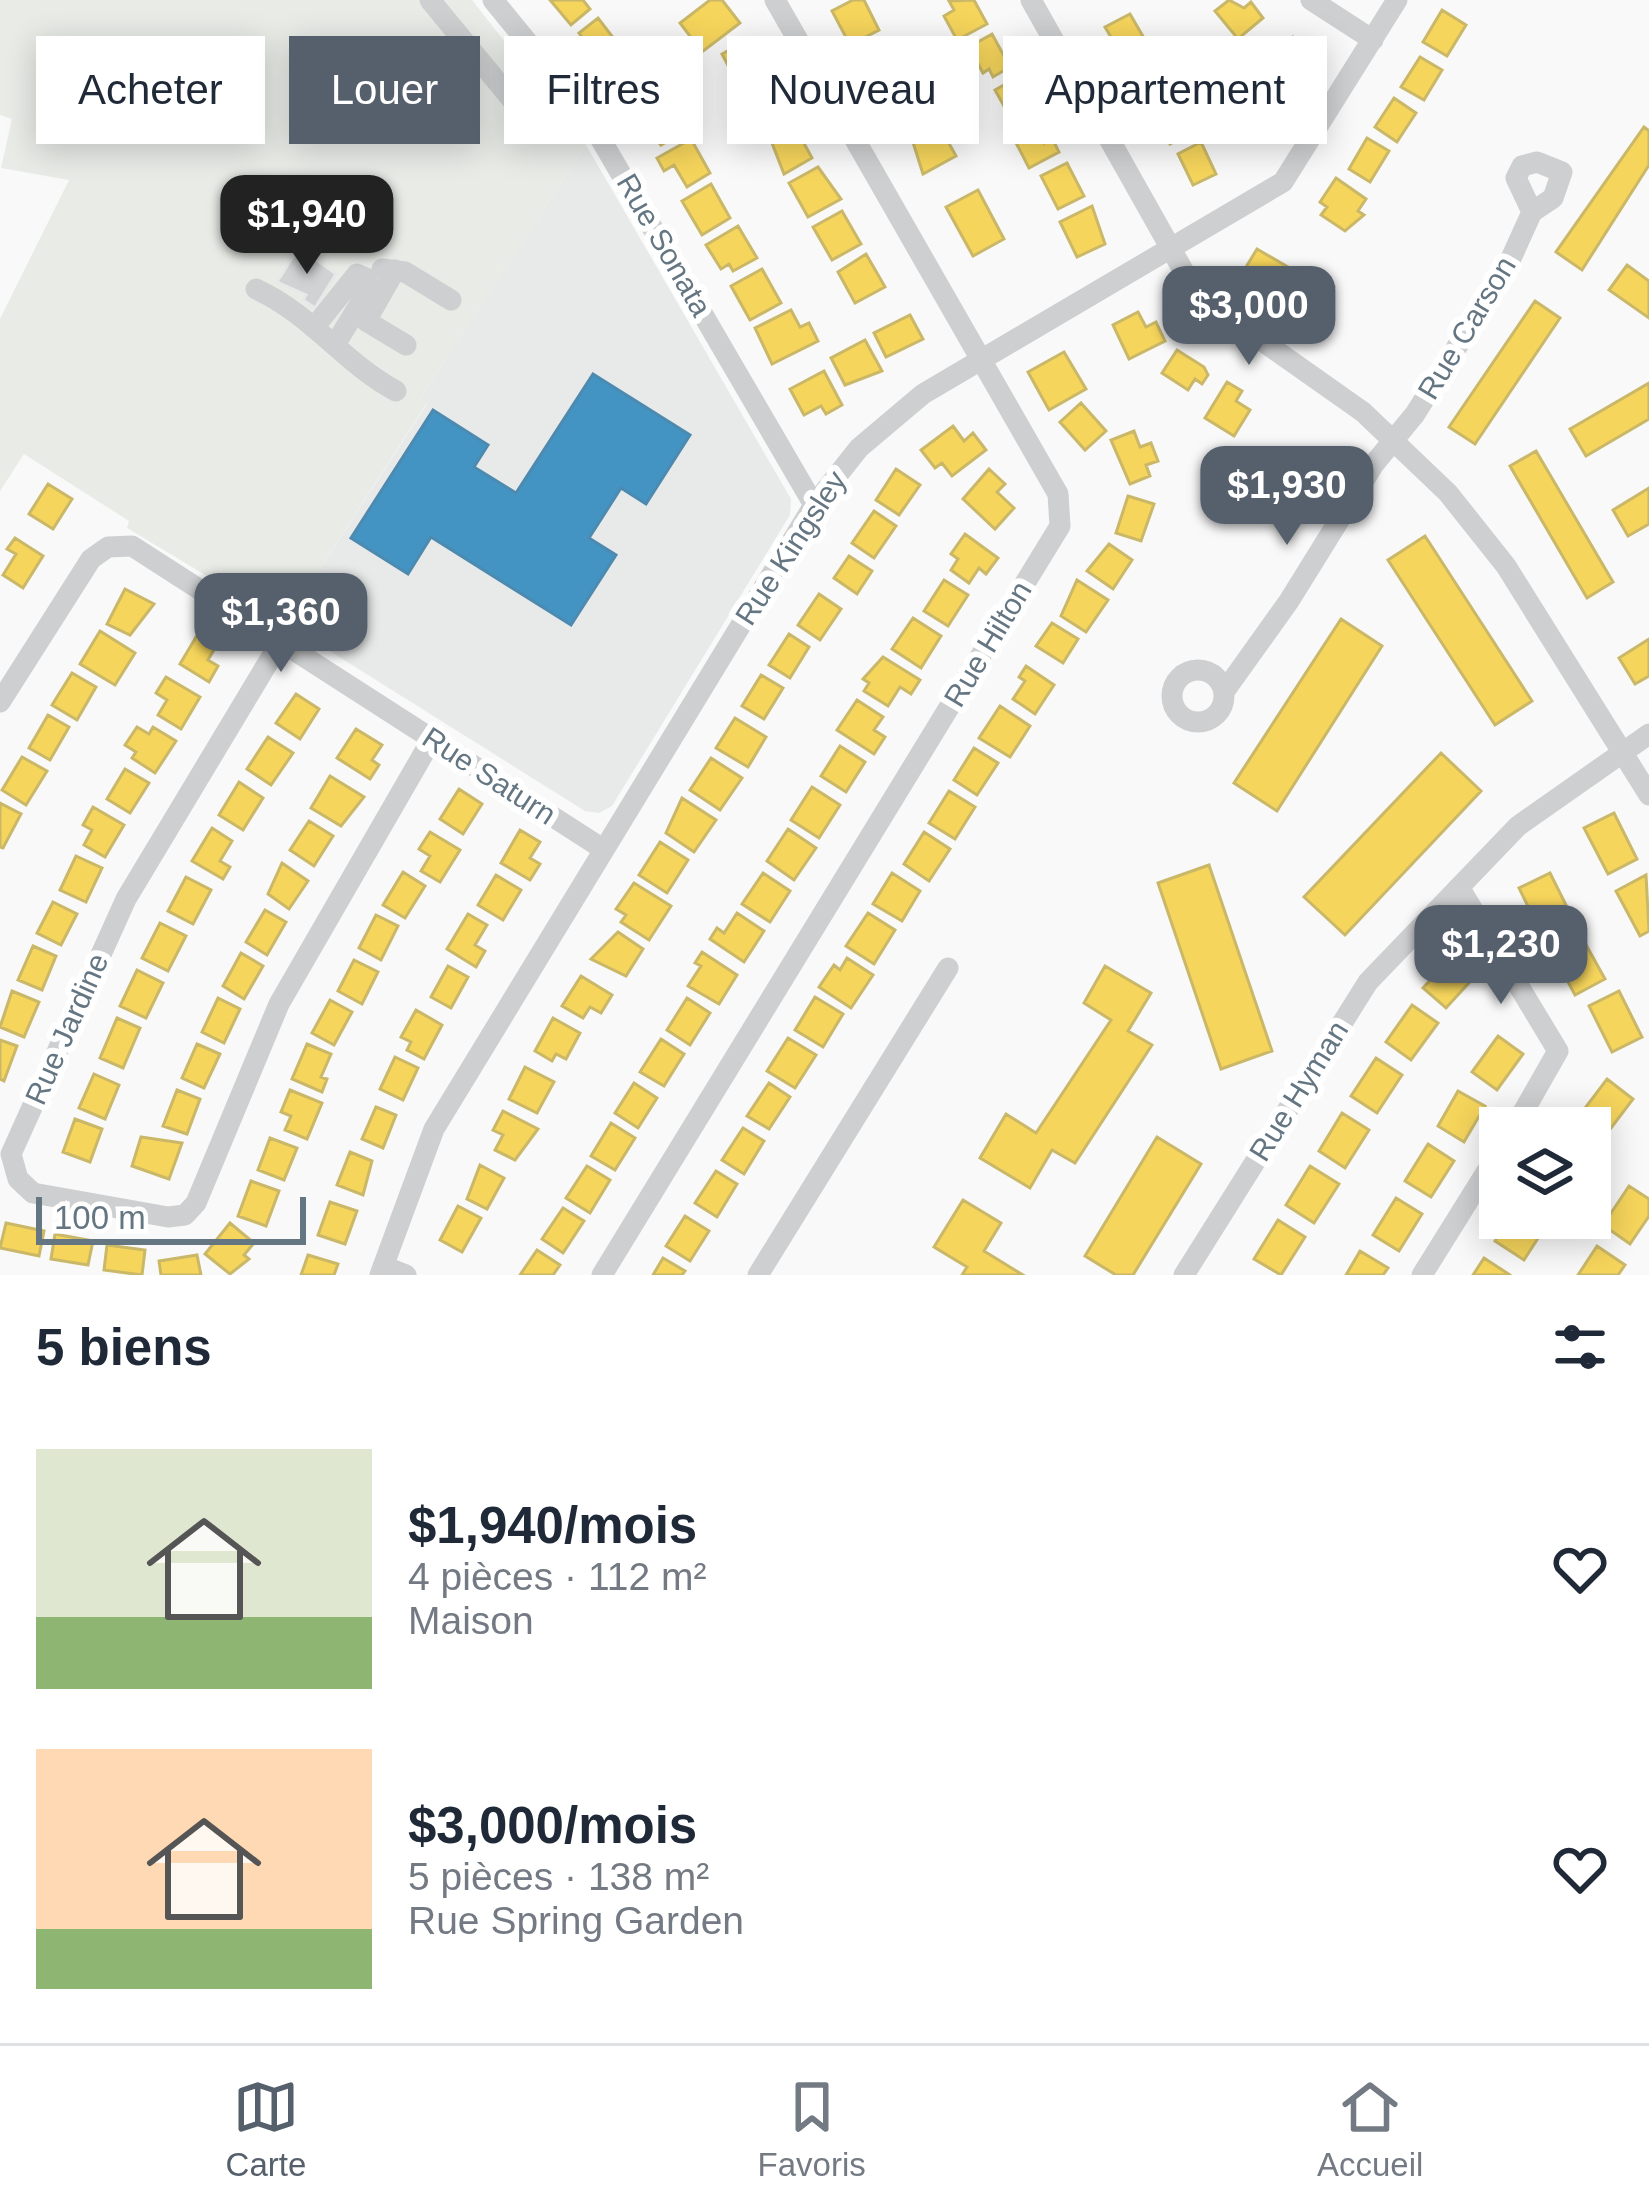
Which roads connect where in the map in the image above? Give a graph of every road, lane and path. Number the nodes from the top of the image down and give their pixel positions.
1 (430, 0) edge
2 (493, 0) edge
3 (775, 0) edge
4 (1030, 0) edge
5 (1311, 0) edge
6 (1397, 0) edge
7 (523, 36) edge
8 (1373, 40) junction
9 (504, 90) edge
10 (604, 144) edge
11 (1532, 212) dead end
12 (1169, 246) junction
13 (395, 270) junction
14 (366, 278) junction
15 (256, 289) dead end
16 (451, 300) dead end
17 (316, 325) junction
18 (336, 343) junction
19 (406, 345) dead end
20 (980, 361) junction
21 (396, 391) dead end
22 (1394, 440) junction
23 (814, 505) junction
24 (281, 641) junction
25 (1223, 692) dead end
26 (0, 702) edge
27 (1649, 734) edge
28 (432, 739) junction
29 (1622, 752) junction
30 (1649, 795) edge
31 (603, 850) junction
32 (1459, 887) junction
33 (948, 968) dead end
34 (1526, 1107) edge
35 (1479, 1184) edge
36 (381, 1271) edge
37 (406, 1275) edge
38 (602, 1275) edge
39 (758, 1275) edge
40 (1184, 1275) edge
41 (1422, 1275) edge

1 - 9 street
2 - 7 street, Rue Sonata
3 - 20 street, Rue Hilton
4 - 12 street
5 - 8 street
6 - 8 street, Rue Kingsley
8 - 12 street, Rue Kingsley
10 - 23 street, Rue Sonata
11 - 22 street, Rue Carson
12 - 20 street, Rue Kingsley
12 - 22 street
13 - 14 street
13 - 16 street
13 - 19 street
14 - 17 street
14 - 18 street
15 - 17 street
17 - 18 street
18 - 21 street
20 - 23 street, Rue Kingsley
20 - 38 street, Rue Hilton
22 - 25 street, Rue Carson
22 - 29 street
23 - 31 street, Rue Kingsley
24 - 26 street, Rue Saturn
24 - 28 street, Rue Saturn
24 - 28 street, Rue Jardine
27 - 29 street, Rue Hyman
28 - 31 street, Rue Saturn
29 - 30 street
29 - 32 street, Rue Hyman
31 - 36 street, Rue Kingsley
32 - 34 street
32 - 40 street, Rue Hyman
33 - 39 street
35 - 41 street
36 - 37 street

